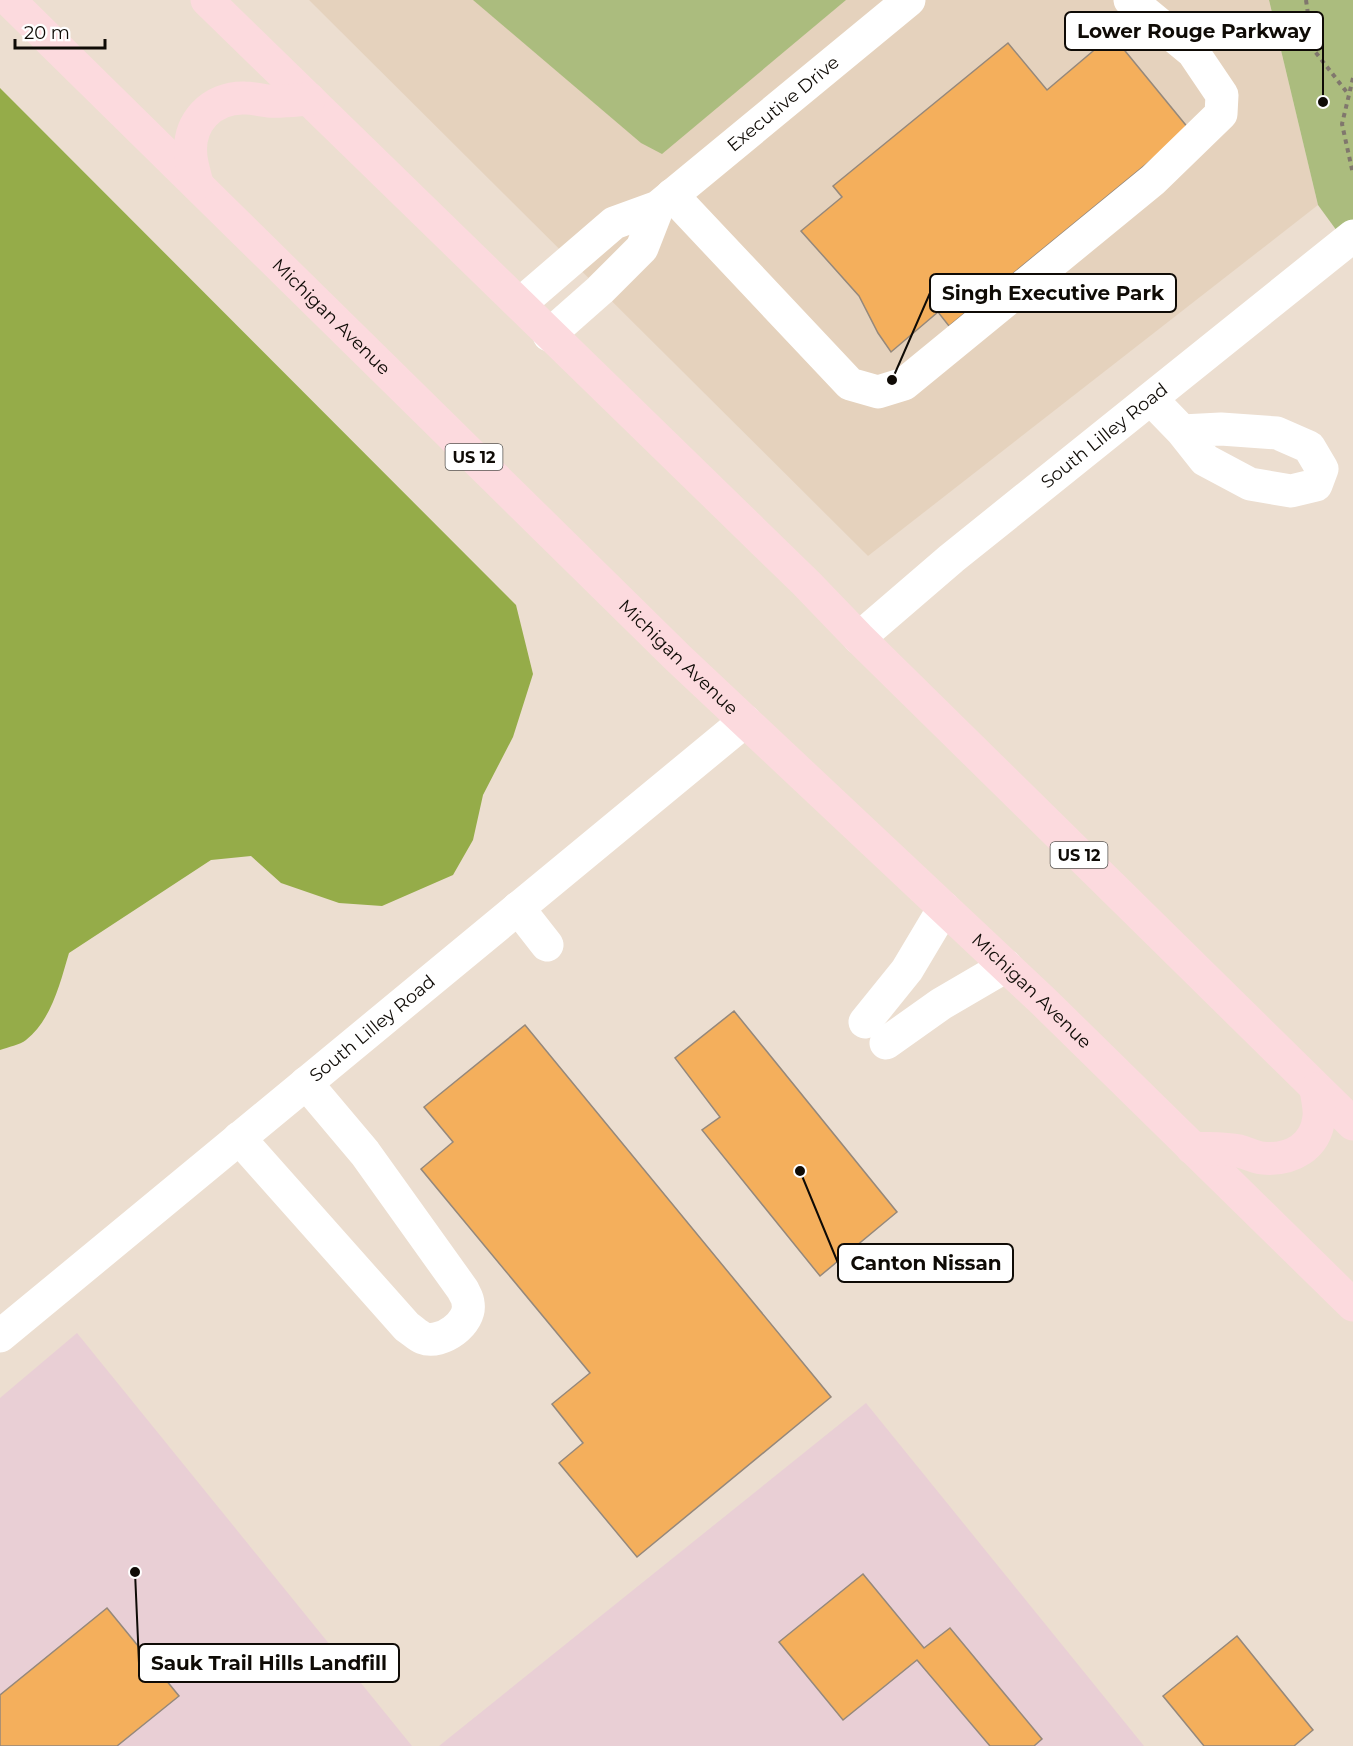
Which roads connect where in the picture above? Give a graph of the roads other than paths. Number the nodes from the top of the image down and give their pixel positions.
1 (9, 0) edge
2 (207, 0) edge
3 (909, 0) edge
4 (1130, 0) edge
5 (309, 99) junction
6 (197, 184) junction
7 (665, 201) junction
8 (1353, 236) edge
9 (520, 304) junction
10 (549, 335) junction
11 (1152, 400) junction
12 (1182, 431) dead end
13 (859, 638) junction
14 (745, 721) junction
15 (518, 908) junction
16 (944, 908) junction
17 (547, 945) dead end
18 (1006, 966) junction
19 (306, 1083) junction
20 (1316, 1089) junction
21 (1353, 1124) edge
22 (239, 1138) junction
23 (1192, 1148) junction
24 (1353, 1305) edge
25 (0, 1336) edge

1 - 6 main road, Michigan Avenue / US 12
2 - 5 main road, US 12
3 - 7 street, Executive Drive
4 - 7 street
5 - 6 main road
5 - 9 main road, US 12
6 - 14 main road, Michigan Avenue / US 12
7 - 9 street, Executive Drive
7 - 10 street, Executive Drive
8 - 11 street, South Lilley Road
9 - 10 main road, US 12
10 - 13 main road, US 12
11 - 12 street
11 - 13 street, South Lilley Road
13 - 20 main road, US 12
14 - 15 street, South Lilley Road
14 - 16 main road, Michigan Avenue / US 12
15 - 17 street
15 - 19 street, South Lilley Road
16 - 18 main road, Michigan Avenue / US 12
16 - 18 street
18 - 23 main road, Michigan Avenue / US 12
19 - 22 street, South Lilley Road
19 - 22 street
20 - 21 main road, US 12
20 - 23 main road
22 - 25 street, South Lilley Road
23 - 24 main road, Michigan Avenue / US 12

